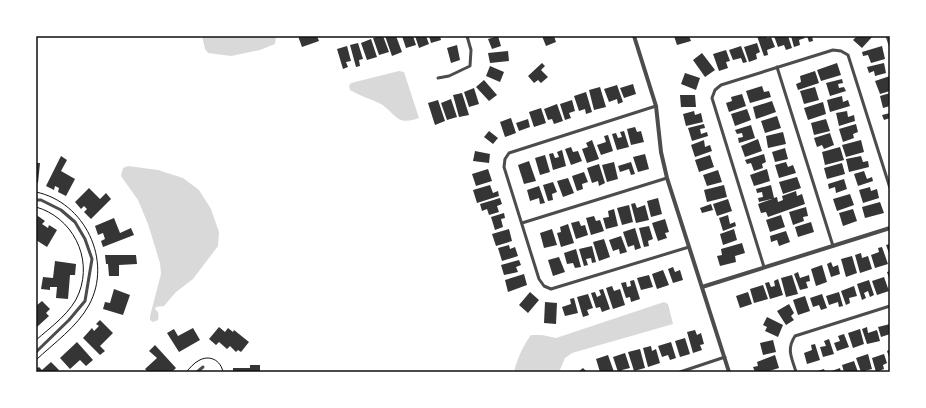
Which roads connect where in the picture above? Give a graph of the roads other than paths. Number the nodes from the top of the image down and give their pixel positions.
1 (466, 36) edge
2 (634, 36) edge
3 (887, 36) edge
4 (890, 45) edge
5 (777, 67) junction
6 (438, 78) dead end
7 (656, 106) junction
8 (667, 178) junction
9 (890, 188) edge
10 (36, 200) edge
11 (522, 223) junction
12 (890, 228) edge
13 (833, 246) junction
14 (689, 247) junction
15 (764, 267) junction
16 (702, 287) junction
17 (890, 306) edge
18 (36, 352) edge
19 (725, 357) junction
20 (202, 367) dead end
21 (197, 372) edge
22 (680, 372) edge
23 (729, 372) edge
24 (796, 372) edge

1 - 6 street
2 - 7 street
3 - 4 street
5 - 9 street
5 - 13 street
5 - 15 street
7 - 8 street
7 - 11 street
8 - 11 street
8 - 14 street
10 - 18 street
11 - 14 street
12 - 13 street
13 - 15 street
14 - 16 street
15 - 16 street
16 - 19 street
17 - 24 street
19 - 22 street
19 - 23 street
20 - 21 street

